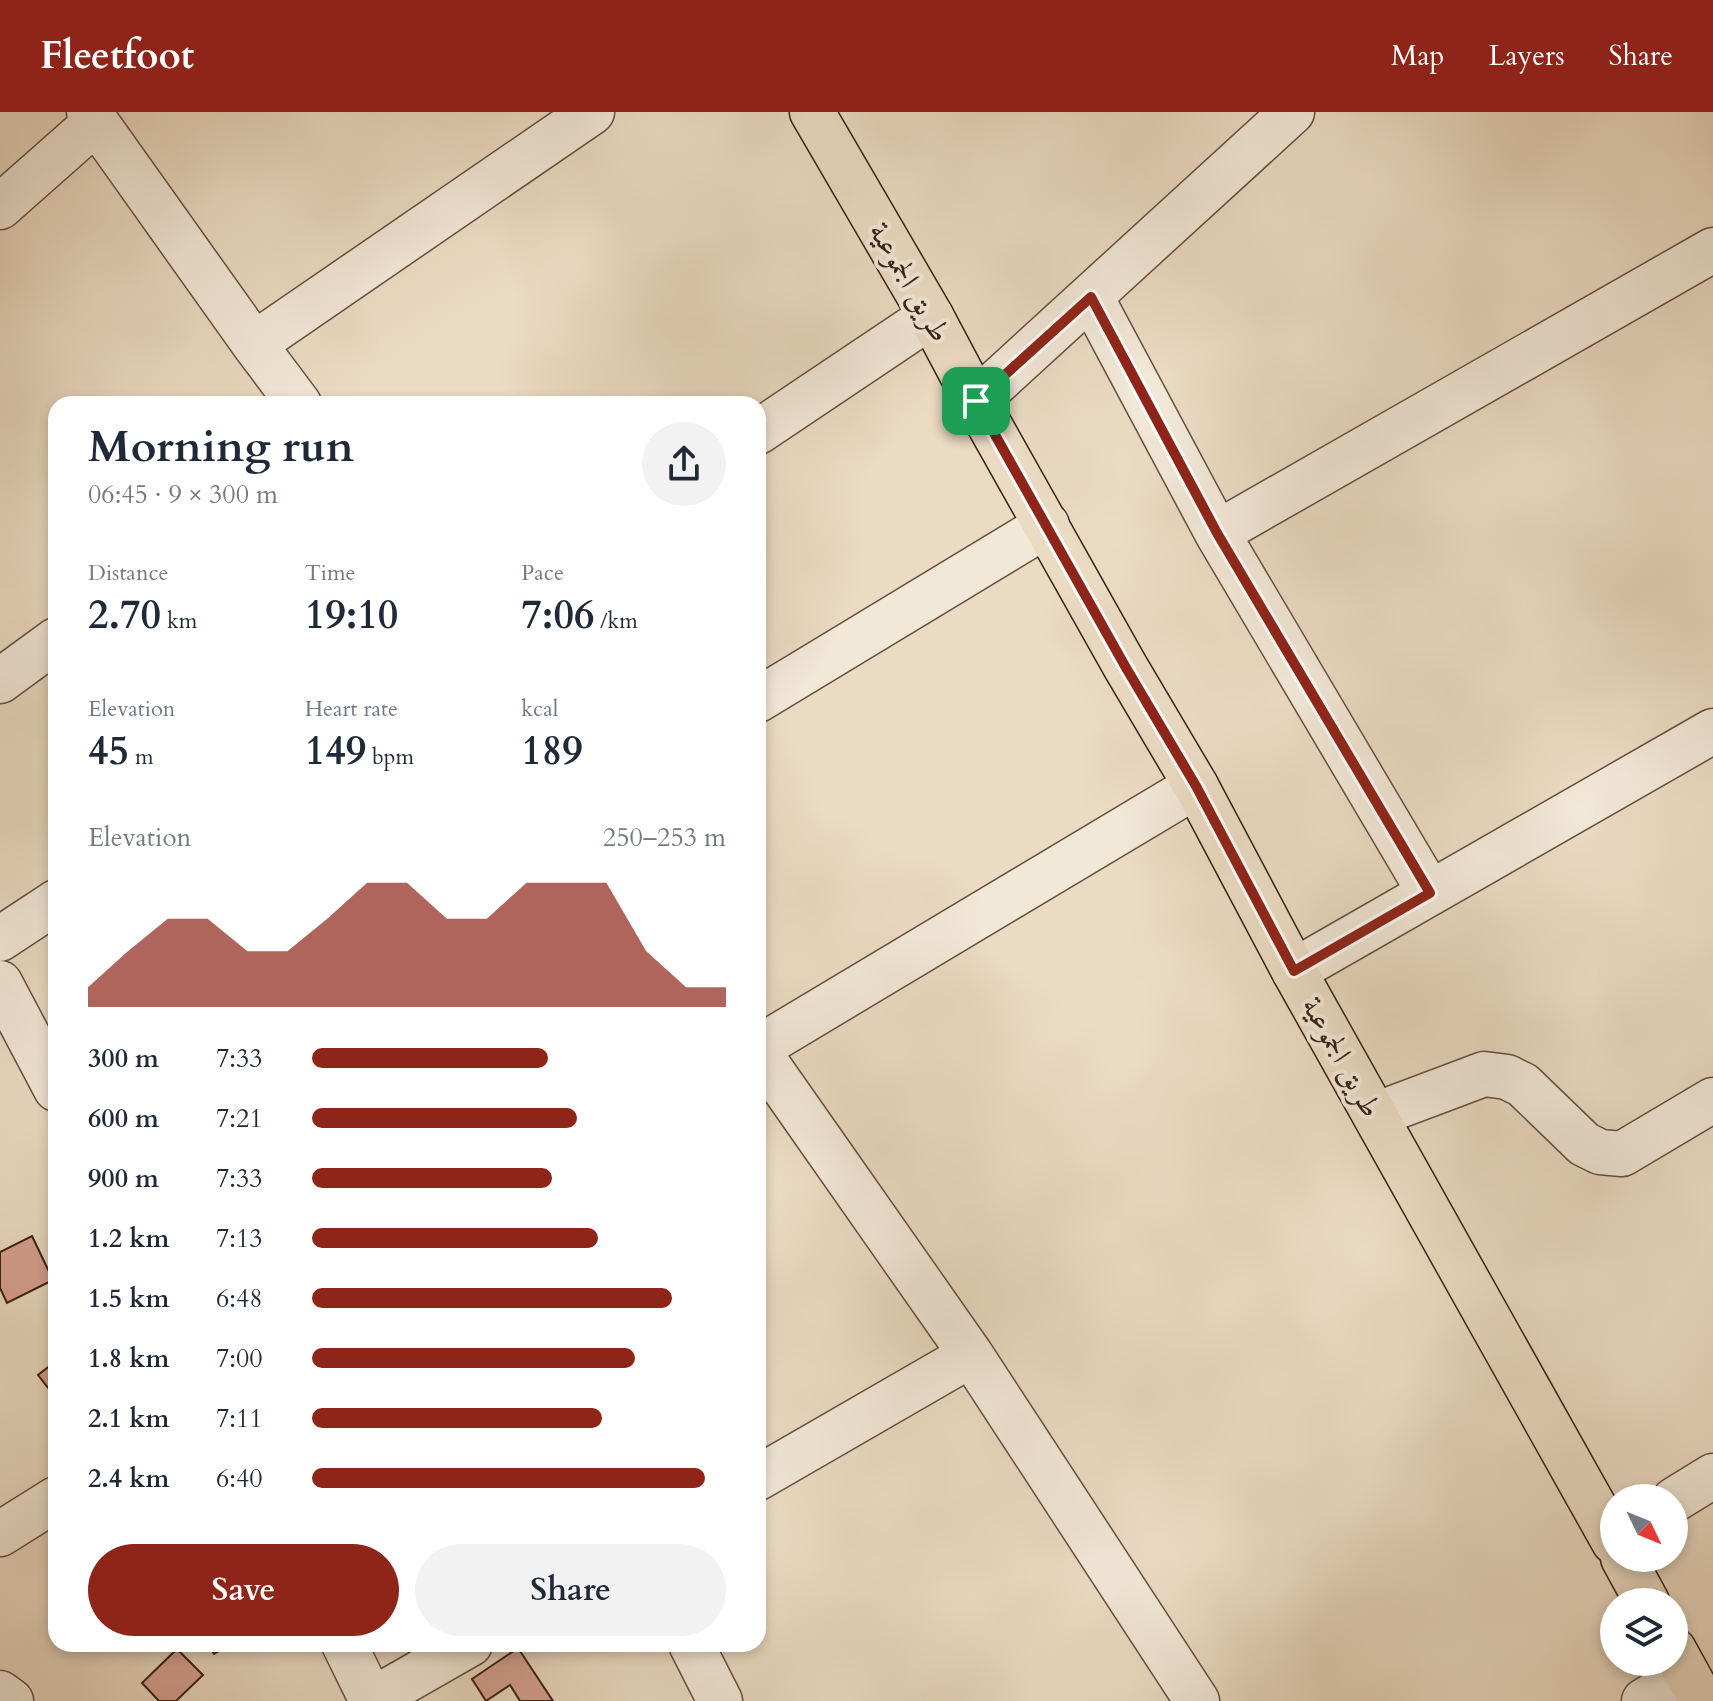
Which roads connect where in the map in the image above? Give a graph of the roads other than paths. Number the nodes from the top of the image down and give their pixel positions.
1 (592, 112) edge
2 (812, 112) edge
3 (1292, 112) edge
4 (92, 117) edge
5 (0, 207) edge
6 (1713, 250) edge
7 (1091, 297) junction
8 (931, 316) junction
9 (254, 344) junction
10 (293, 396) edge
11 (976, 401) junction
12 (766, 427) edge
13 (1047, 525) junction
14 (1217, 533) junction
15 (48, 646) edge
16 (0, 681) edge
17 (766, 695) edge
18 (1713, 731) edge
19 (1196, 786) junction
20 (1430, 893) junction
21 (48, 907) edge
22 (0, 939) edge
23 (1294, 971) junction
24 (0, 983) edge
25 (766, 1045) edge
26 (766, 1061) edge
27 (48, 1074) edge
28 (1713, 1100) edge
29 (1375, 1115) junction
30 (971, 1355) junction
31 (766, 1473) edge
32 (1713, 1476) edge
33 (1688, 1491) edge
34 (48, 1504) edge
35 (1600, 1516) edge
36 (0, 1534) edge
37 (348, 1652) edge
38 (456, 1652) edge
39 (695, 1652) edge
40 (1686, 1676) edge
41 (0, 1693) edge
42 (11, 1701) edge
43 (372, 1701) edge
44 (720, 1701) edge
45 (1197, 1701) edge
46 (1644, 1701) edge

1 - 9 street
2 - 8 main road, طريق الجموعية
3 - 7 street
4 - 5 street
4 - 9 street
6 - 14 street
7 - 11 street
7 - 14 street
8 - 11 main road, طريق الجموعية
8 - 12 street
9 - 10 street
11 - 13 main road, طريق الجموعية
13 - 17 street
13 - 19 main road, طريق الجموعية
14 - 20 street
15 - 16 street
18 - 20 street
19 - 23 main road, طريق الجموعية
19 - 25 street
20 - 23 street
21 - 22 street
23 - 29 main road, طريق الجموعية
24 - 27 street
26 - 30 street
28 - 29 street
29 - 35 main road, طريق الجموعية
30 - 31 street
30 - 45 street
32 - 33 street
34 - 36 street
37 - 43 street
38 - 43 street
39 - 44 street
40 - 46 street
41 - 42 street

